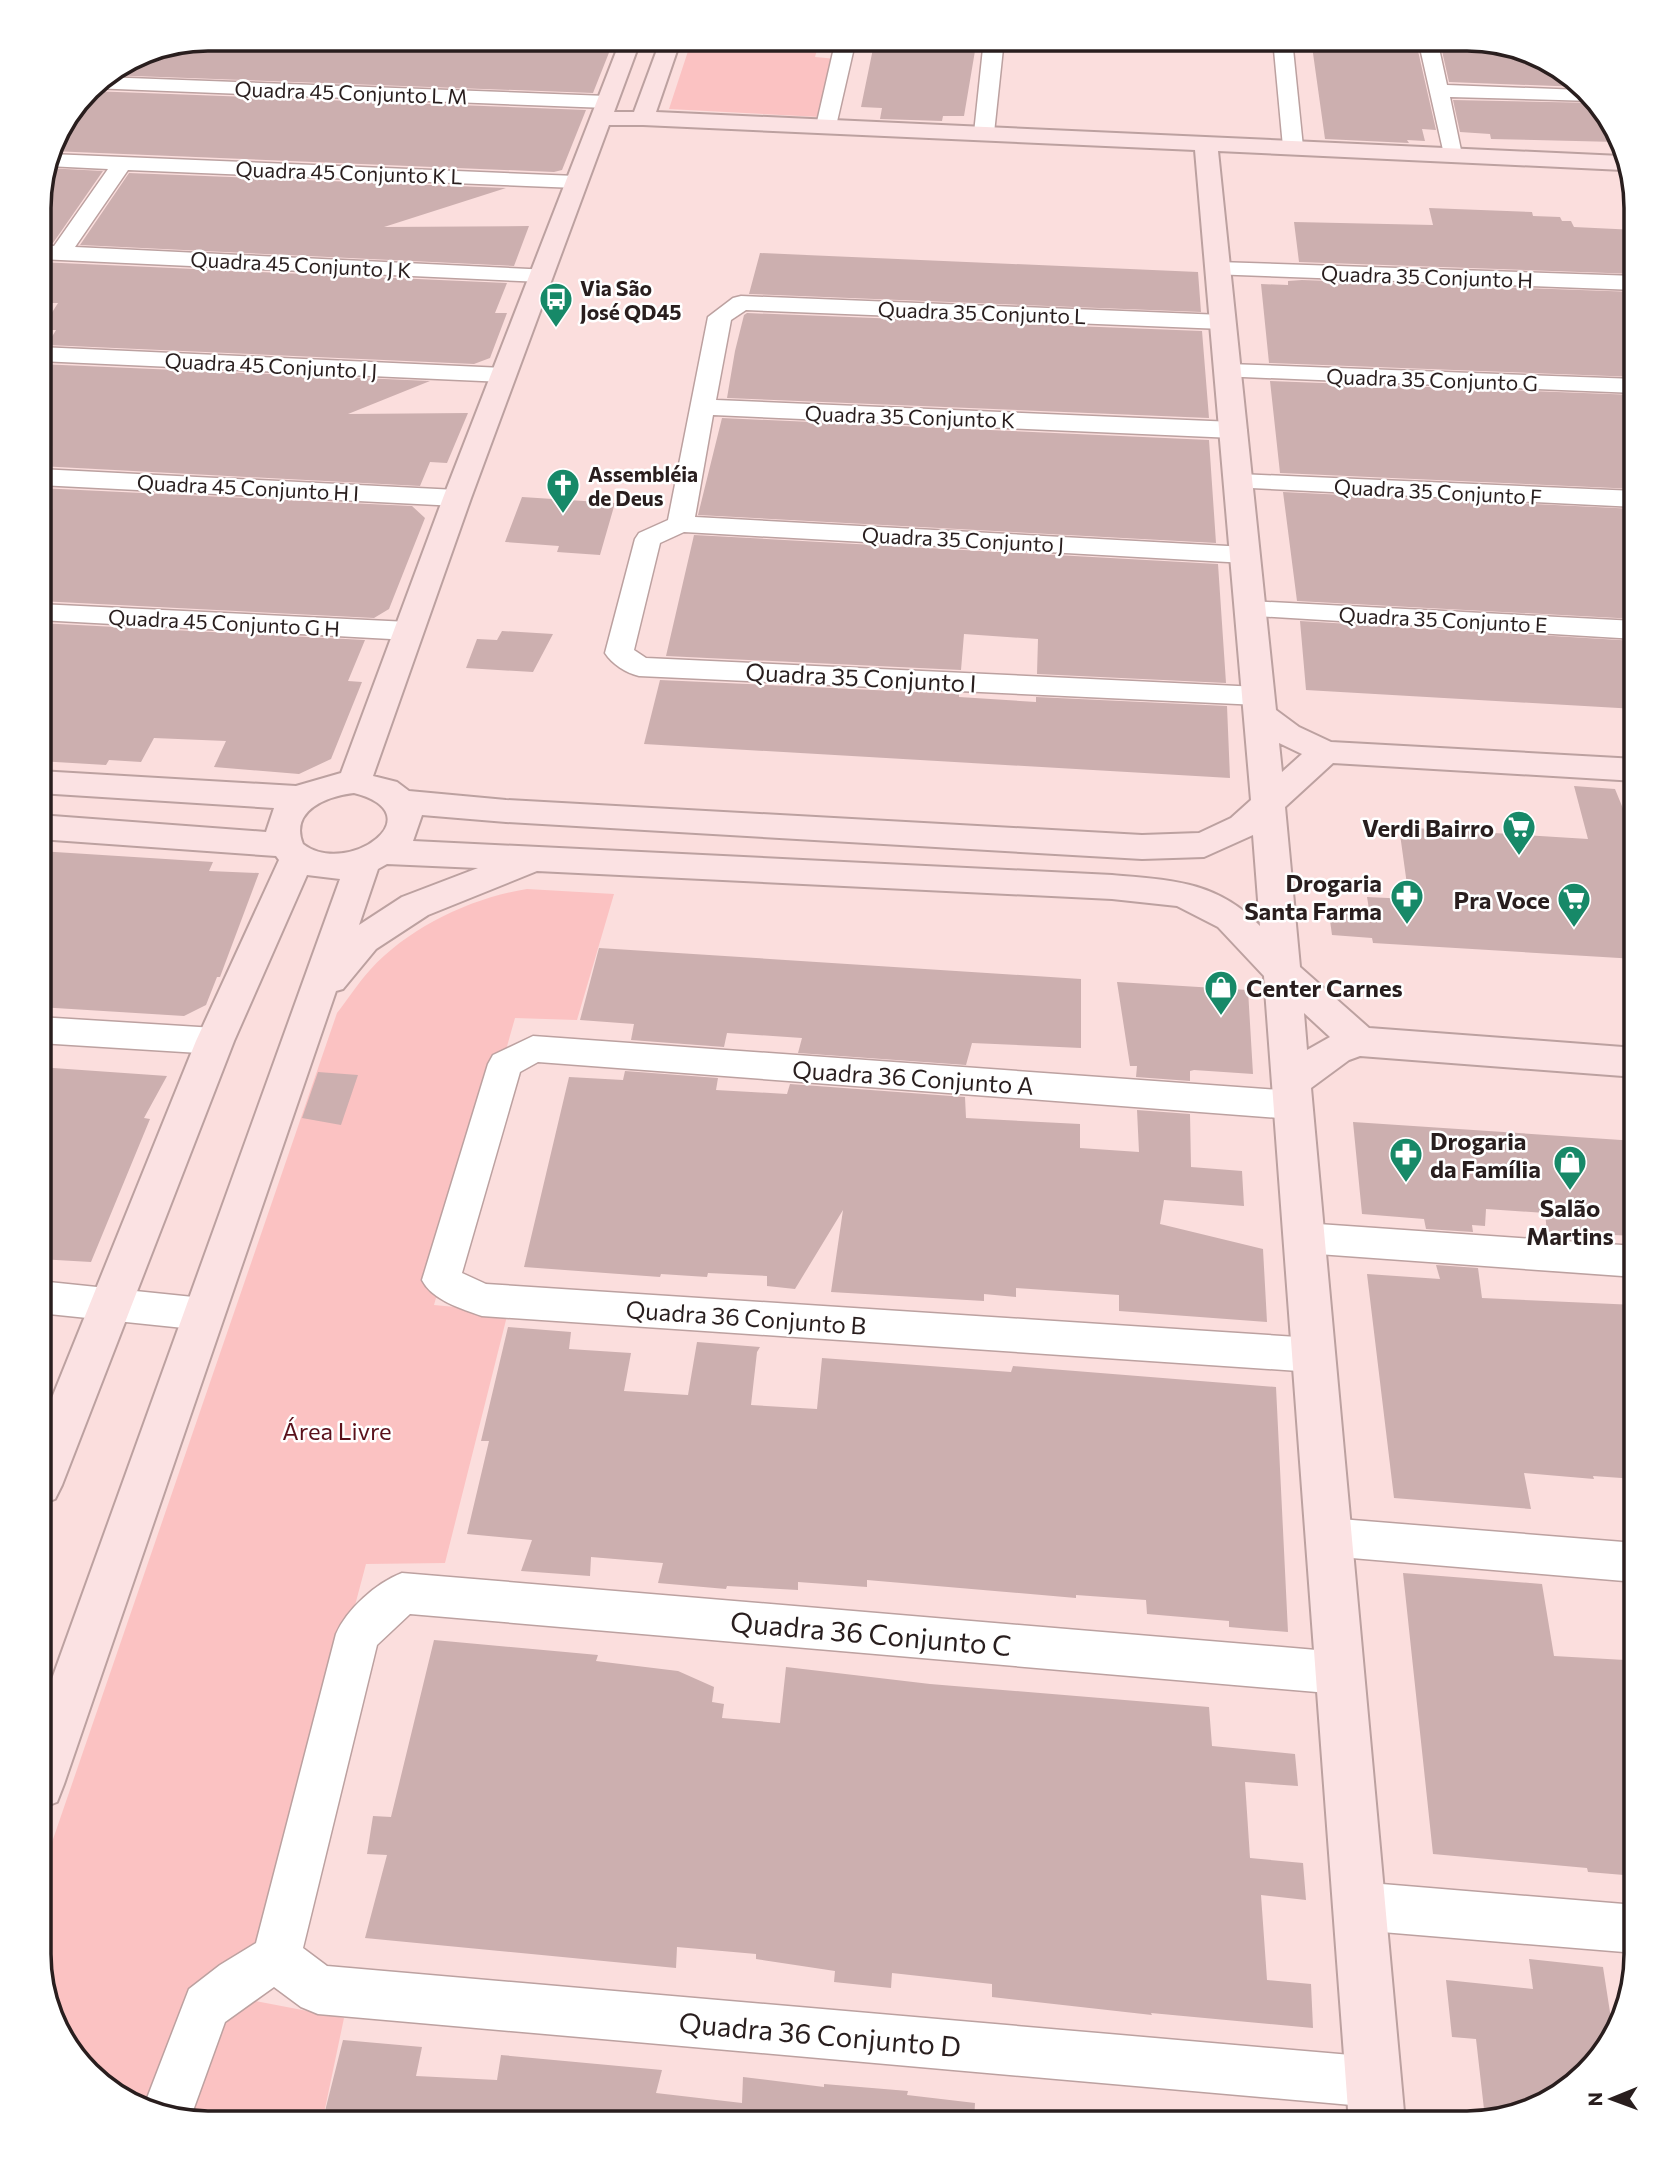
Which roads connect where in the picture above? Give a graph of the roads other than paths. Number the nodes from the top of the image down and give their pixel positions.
1 (626, 51) edge
2 (667, 51) edge
3 (843, 51) edge
4 (993, 51) edge
5 (1283, 51) edge
6 (1430, 51) edge
7 (112, 84) edge
8 (1439, 92) junction
9 (1577, 96) edge
10 (603, 110) junction
11 (643, 118) junction
12 (826, 126) junction
13 (984, 133) junction
14 (1206, 143) junction
15 (1293, 147) junction
16 (1452, 155) junction
17 (59, 160) edge
18 (122, 163) junction
19 (1617, 163) edge
20 (576, 182) junction
21 (51, 252) edge
22 (51, 253) edge
23 (1218, 269) junction
24 (542, 275) junction
25 (1624, 283) edge
26 (1223, 322) junction
27 (51, 356) edge
28 (1228, 372) junction
29 (504, 376) junction
30 (1624, 386) edge
31 (702, 407) junction
32 (1234, 430) junction
33 (51, 478) edge
34 (1238, 482) junction
35 (457, 498) junction
36 (1624, 498) edge
37 (680, 524) junction
38 (1246, 555) junction
39 (1250, 609) junction
40 (51, 613) edge
41 (1624, 629) edge
42 (408, 631) junction
43 (1260, 705) junction
44 (1325, 752) junction
45 (1624, 769) edge
46 (354, 782) junction
47 (51, 783) edge
48 (302, 798) junction
49 (402, 802) junction
50 (1268, 802) junction
51 (51, 829) edge
52 (954, 837) junction
53 (291, 851) junction
54 (373, 857) junction
55 (539, 858) junction
56 (947, 878) junction
57 (1282, 972) junction
58 (315, 996) junction
59 (51, 1031) edge
60 (215, 1041) junction
61 (1360, 1042) junction
62 (533, 1049) joint
63 (1624, 1061) edge
64 (1292, 1094) junction
65 (1304, 1238) junction
66 (1624, 1261) edge
67 (51, 1298) edge
68 (111, 1302) junction
69 (204, 1314) junction
70 (1313, 1355) junction
71 (51, 1454) edge
72 (1328, 1536) junction
73 (1624, 1562) edge
74 (1340, 1673) junction
75 (51, 1747) edge
76 (1358, 1906) junction
77 (1624, 1928) edge
78 (276, 1958) junction
79 (1375, 2103) edge
80 (169, 2106) edge

1 - 10 street
2 - 11 street
3 - 12 street
4 - 13 street
5 - 15 street
6 - 8 street
7 - 10 street, Quadra 45 Conjunto L M
8 - 9 street
8 - 16 street
10 - 11 street
10 - 20 street
11 - 12 street
12 - 13 street
13 - 14 street
14 - 15 street
14 - 23 street
15 - 16 street
16 - 19 street
17 - 18 street, Quadra 45 Conjunto K L
18 - 20 street, Quadra 45 Conjunto K L
18 - 21 street
20 - 24 street
22 - 24 street, Quadra 45 Conjunto J K
23 - 25 street, Quadra 35 Conjunto H
23 - 26 street
24 - 29 street
26 - 28 street
26 - 31 street, Quadra 35 Conjunto L
27 - 29 street, Quadra 45 Conjunto I J
28 - 30 street, Quadra 35 Conjunto G
28 - 32 street
29 - 35 street
31 - 32 street, Quadra 35 Conjunto K
31 - 37 street
32 - 34 street
33 - 35 street, Quadra 45 Conjunto H I
34 - 36 street, Quadra 35 Conjunto F
34 - 38 street
35 - 42 street
37 - 38 street, Quadra 35 Conjunto J
37 - 43 street, Quadra 35 Conjunto I
38 - 39 street
39 - 41 street, Quadra 35 Conjunto E
39 - 43 street
40 - 42 street, Quadra 45 Conjunto G H
42 - 46 street
43 - 44 street
43 - 50 street
44 - 45 street
44 - 50 street
46 - 48 street
46 - 49 street
47 - 48 street
48 - 53 street
49 - 52 street
49 - 54 street
50 - 52 street
50 - 57 street
51 - 53 street
52 - 56 street
53 - 54 street
53 - 60 street
54 - 55 street
54 - 58 street
55 - 56 street
55 - 58 street
56 - 57 street
57 - 61 street
57 - 64 street
58 - 69 street
59 - 60 street
60 - 68 street
61 - 63 street
61 - 64 street
62 - 64 street, Quadra 36 Conjunto A
62 - 70 street, Quadra 36 Conjunto B
64 - 65 street
65 - 66 street
65 - 70 street
67 - 68 street
68 - 69 street
68 - 71 street
69 - 75 street
70 - 72 street
72 - 73 street
72 - 74 street
74 - 76 street
74 - 78 street, Quadra 36 Conjunto C
76 - 77 street
76 - 79 street
78 - 79 street, Quadra 36 Conjunto D
78 - 80 street

